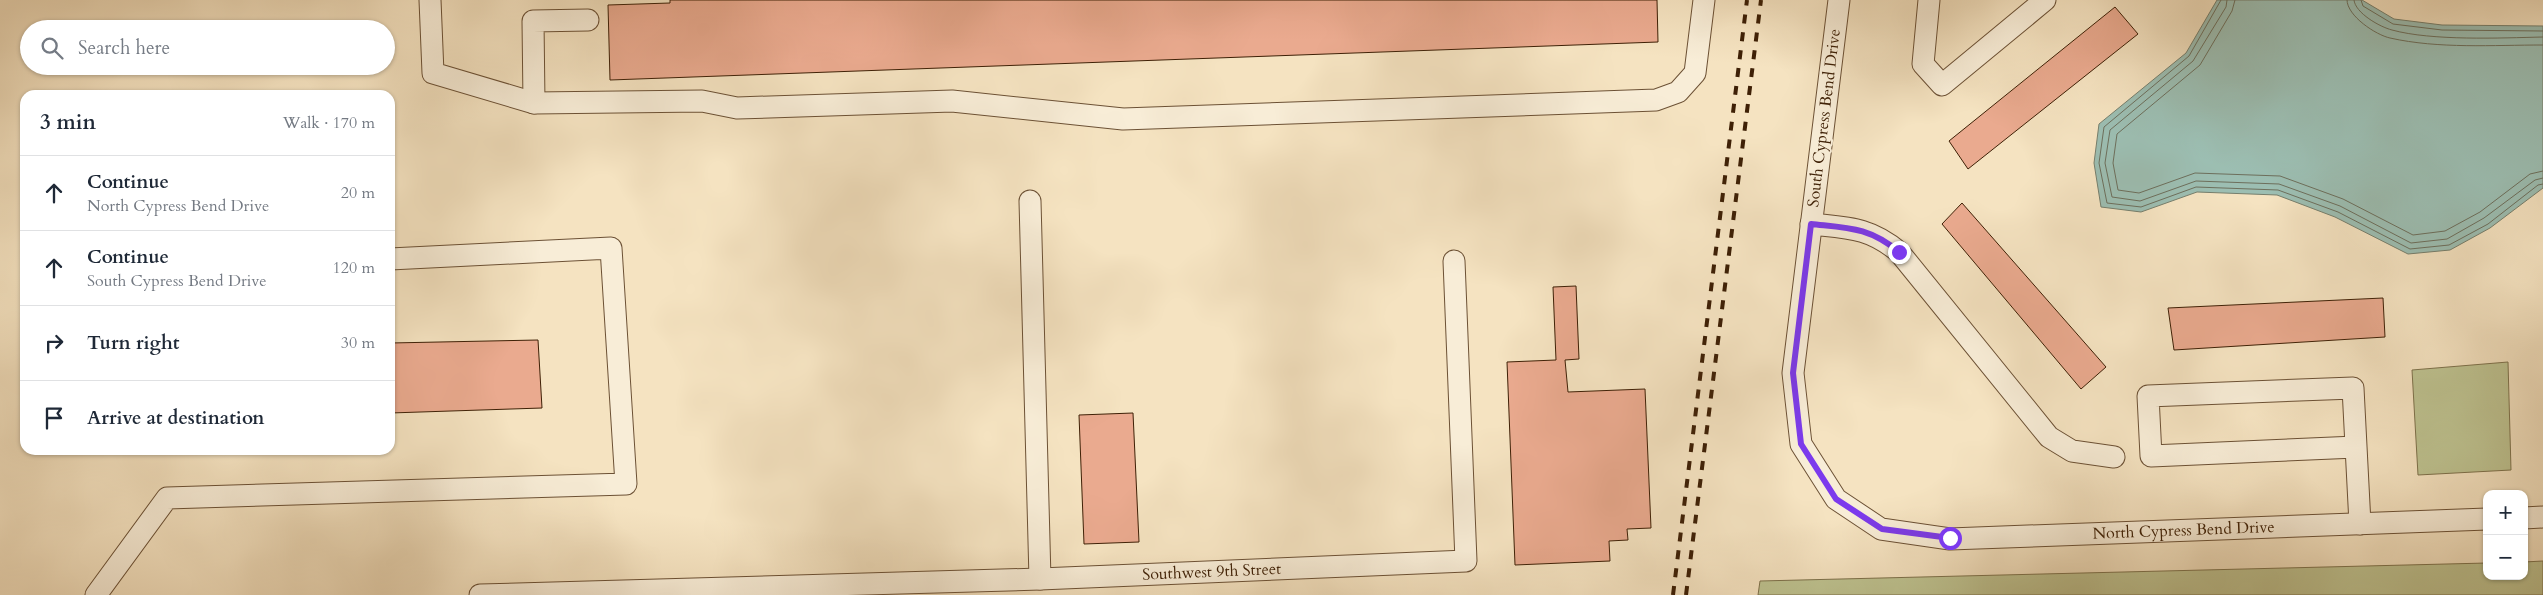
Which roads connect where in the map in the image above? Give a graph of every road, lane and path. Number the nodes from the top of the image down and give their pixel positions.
1 (430, 0) edge
2 (1704, 0) edge
3 (1839, 0) edge
4 (1929, 0) edge
5 (2046, 0) edge
6 (588, 20) dead end
7 (534, 103) junction
8 (1030, 201) dead end
9 (1811, 224) junction
10 (395, 259) edge
11 (1454, 261) dead end
12 (2356, 447) junction
13 (2114, 458) dead end
14 (2543, 517) edge
15 (2528, 518) edge
16 (2483, 519) edge
17 (2360, 524) junction
18 (1882, 529) joint
19 (1040, 579) junction
20 (600, 593) edge
21 (96, 595) edge
22 (480, 595) edge

1 - 7 street
2 - 7 street
3 - 9 street, South Cypress Bend Drive
4 - 5 street
6 - 7 street
8 - 19 street
9 - 13 street
9 - 18 street, South Cypress Bend Drive
10 - 21 street
11 - 19 street, Southwest 9th Street
12 - 12 street
12 - 17 street
14 - 15 street
16 - 17 street, North Cypress Bend Drive
17 - 18 street, North Cypress Bend Drive
19 - 20 street, Southwest 9th Street
20 - 22 street, Southwest 9th Street

